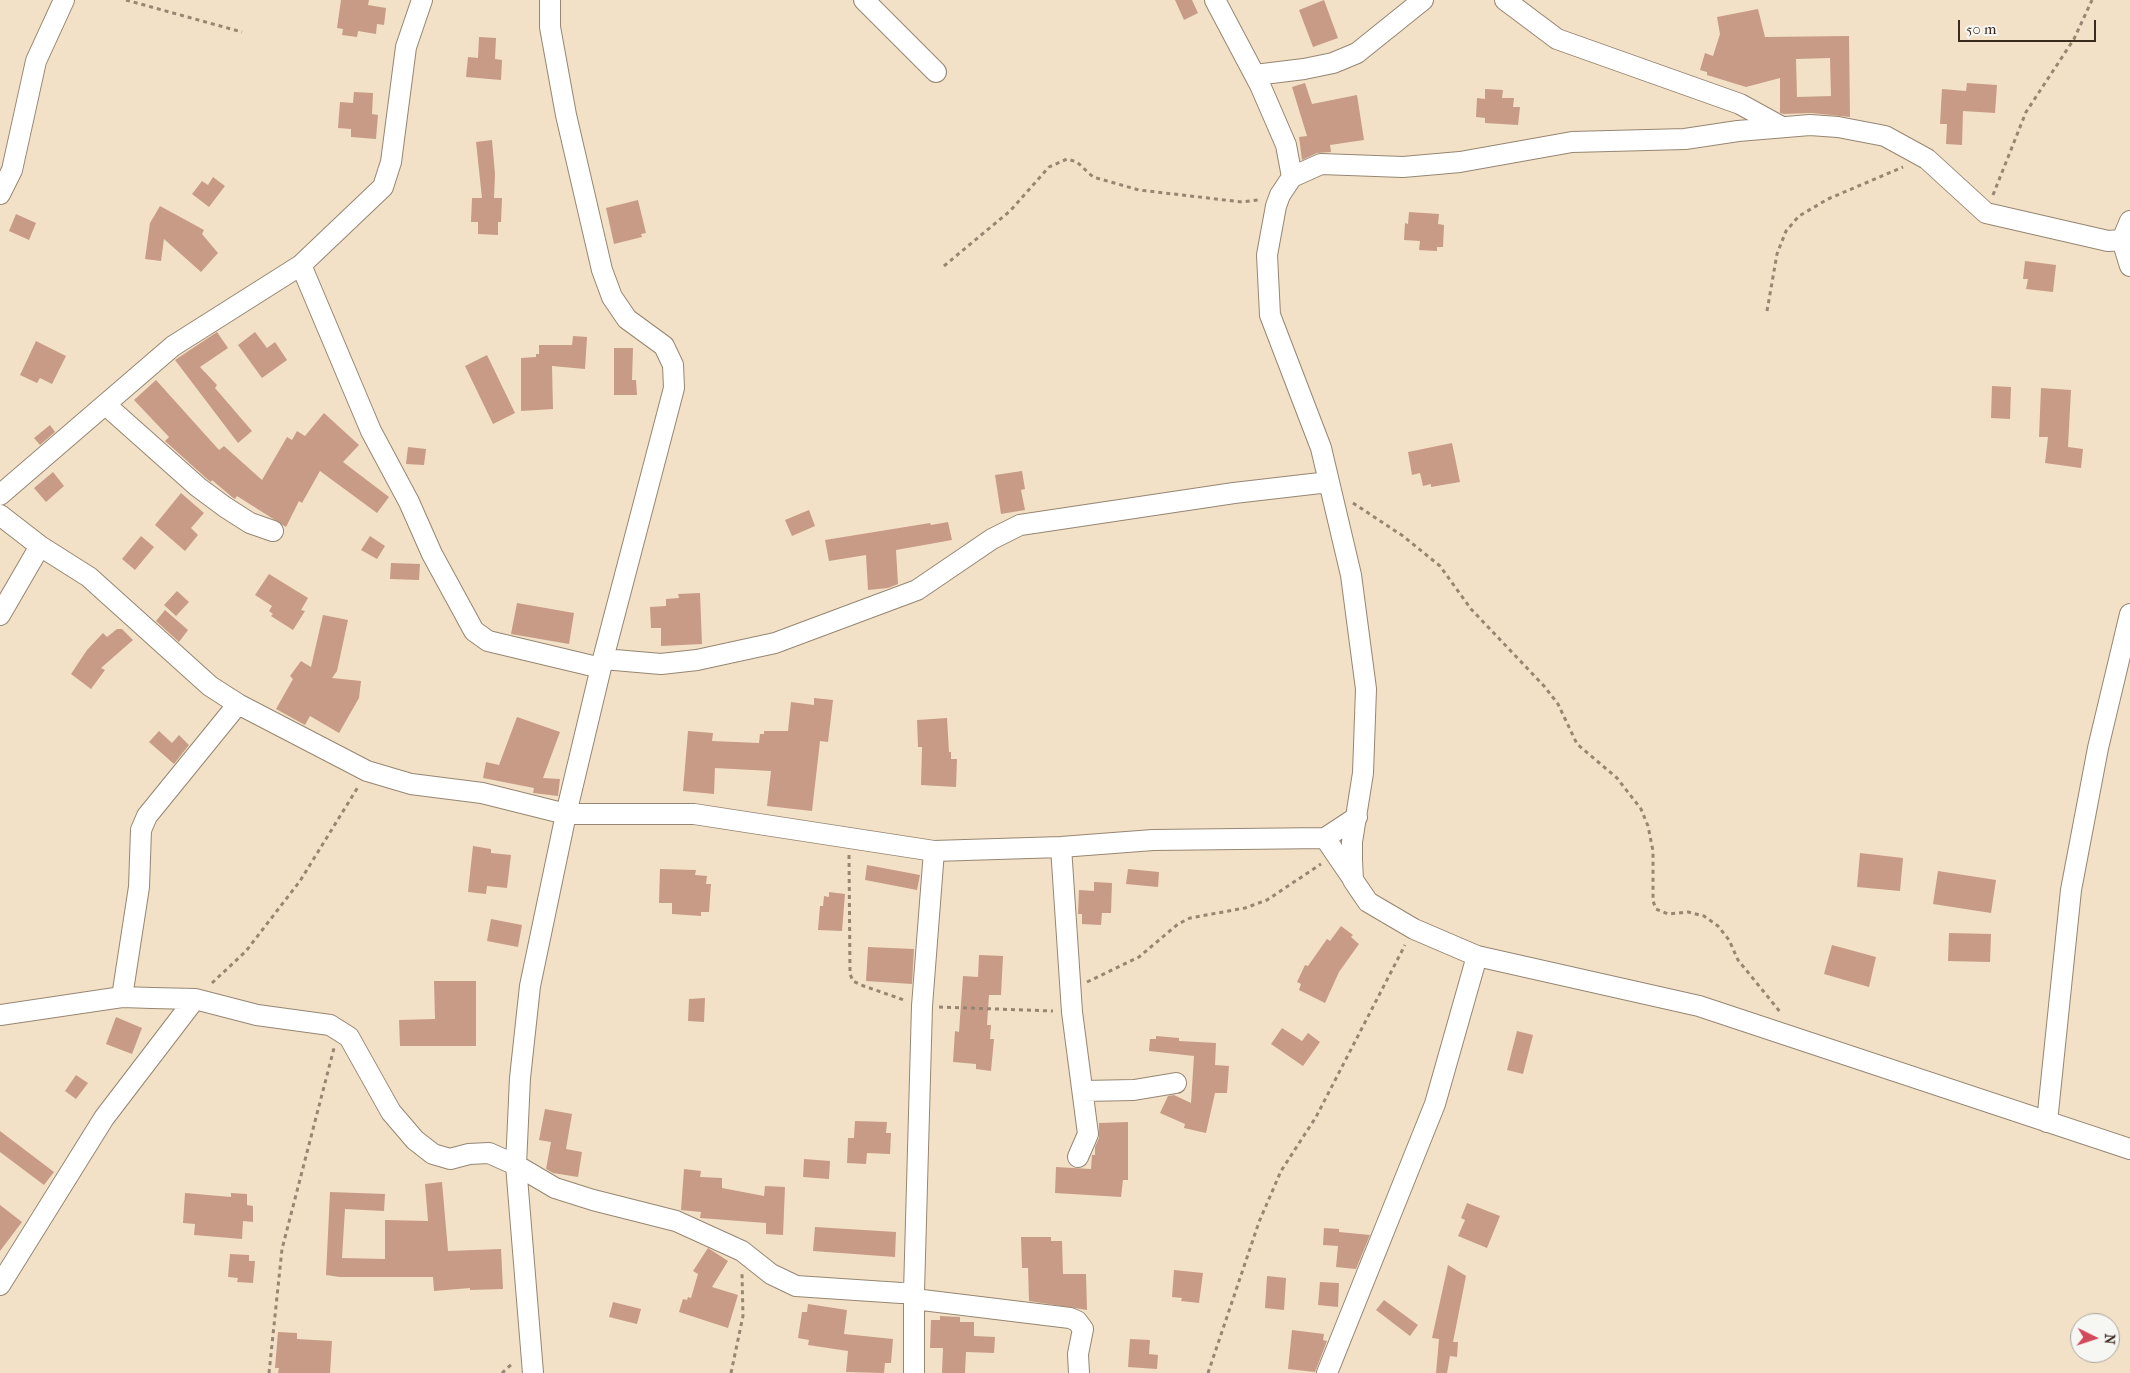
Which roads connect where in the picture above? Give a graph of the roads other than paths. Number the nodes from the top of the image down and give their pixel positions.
1 (64, 0) edge
2 (422, 0) edge
3 (550, 0) edge
4 (864, 0) edge
5 (1215, 0) edge
6 (1423, 0) edge
7 (1505, 0) edge
8 (936, 72) dead end
9 (1255, 75) junction
10 (1780, 126) junction
11 (1292, 177) junction
12 (0, 194) edge
13 (2130, 221) edge
14 (2122, 240) junction
15 (301, 265) junction
16 (2130, 266) edge
17 (106, 406) junction
18 (1330, 486) junction
19 (0, 496) edge
20 (0, 515) edge
21 (273, 531) dead end
22 (40, 546) junction
23 (2130, 614) edge
24 (0, 615) edge
25 (602, 664) junction
26 (238, 704) junction
27 (566, 814) junction
28 (1357, 816) junction
29 (1330, 846) junction
30 (1061, 847) junction
31 (934, 850) junction
32 (1354, 880) junction
33 (1477, 956) junction
34 (122, 997) junction
35 (195, 999) junction
36 (0, 1015) edge
37 (1176, 1083) dead end
38 (1083, 1091) junction
39 (2047, 1122) junction
40 (2130, 1149) edge
41 (1078, 1157) dead end
42 (516, 1165) junction
43 (0, 1285) edge
44 (914, 1295) junction
45 (534, 1373) edge
46 (914, 1373) edge
47 (1079, 1373) edge
48 (1327, 1373) edge

1 - 12 street
2 - 15 street
3 - 25 street
4 - 8 street
5 - 9 street
6 - 9 street
7 - 10 street
9 - 11 street
10 - 11 street
10 - 14 street
11 - 18 street
13 - 14 street
14 - 16 street
15 - 17 street
15 - 25 street
17 - 19 street
17 - 21 street
18 - 25 street
18 - 28 street
20 - 22 street
22 - 24 street
22 - 26 street
23 - 39 street
25 - 27 street
26 - 27 street
26 - 34 street
27 - 31 street
27 - 42 street
28 - 29 street
28 - 32 street
29 - 30 street
29 - 32 street
30 - 31 street
30 - 38 street
31 - 44 street
32 - 33 street
33 - 39 street
33 - 48 street
34 - 35 street
34 - 36 street
35 - 42 street
35 - 43 street
37 - 38 street
38 - 41 street
39 - 40 street
42 - 44 street
42 - 45 street
44 - 46 street
44 - 47 street

